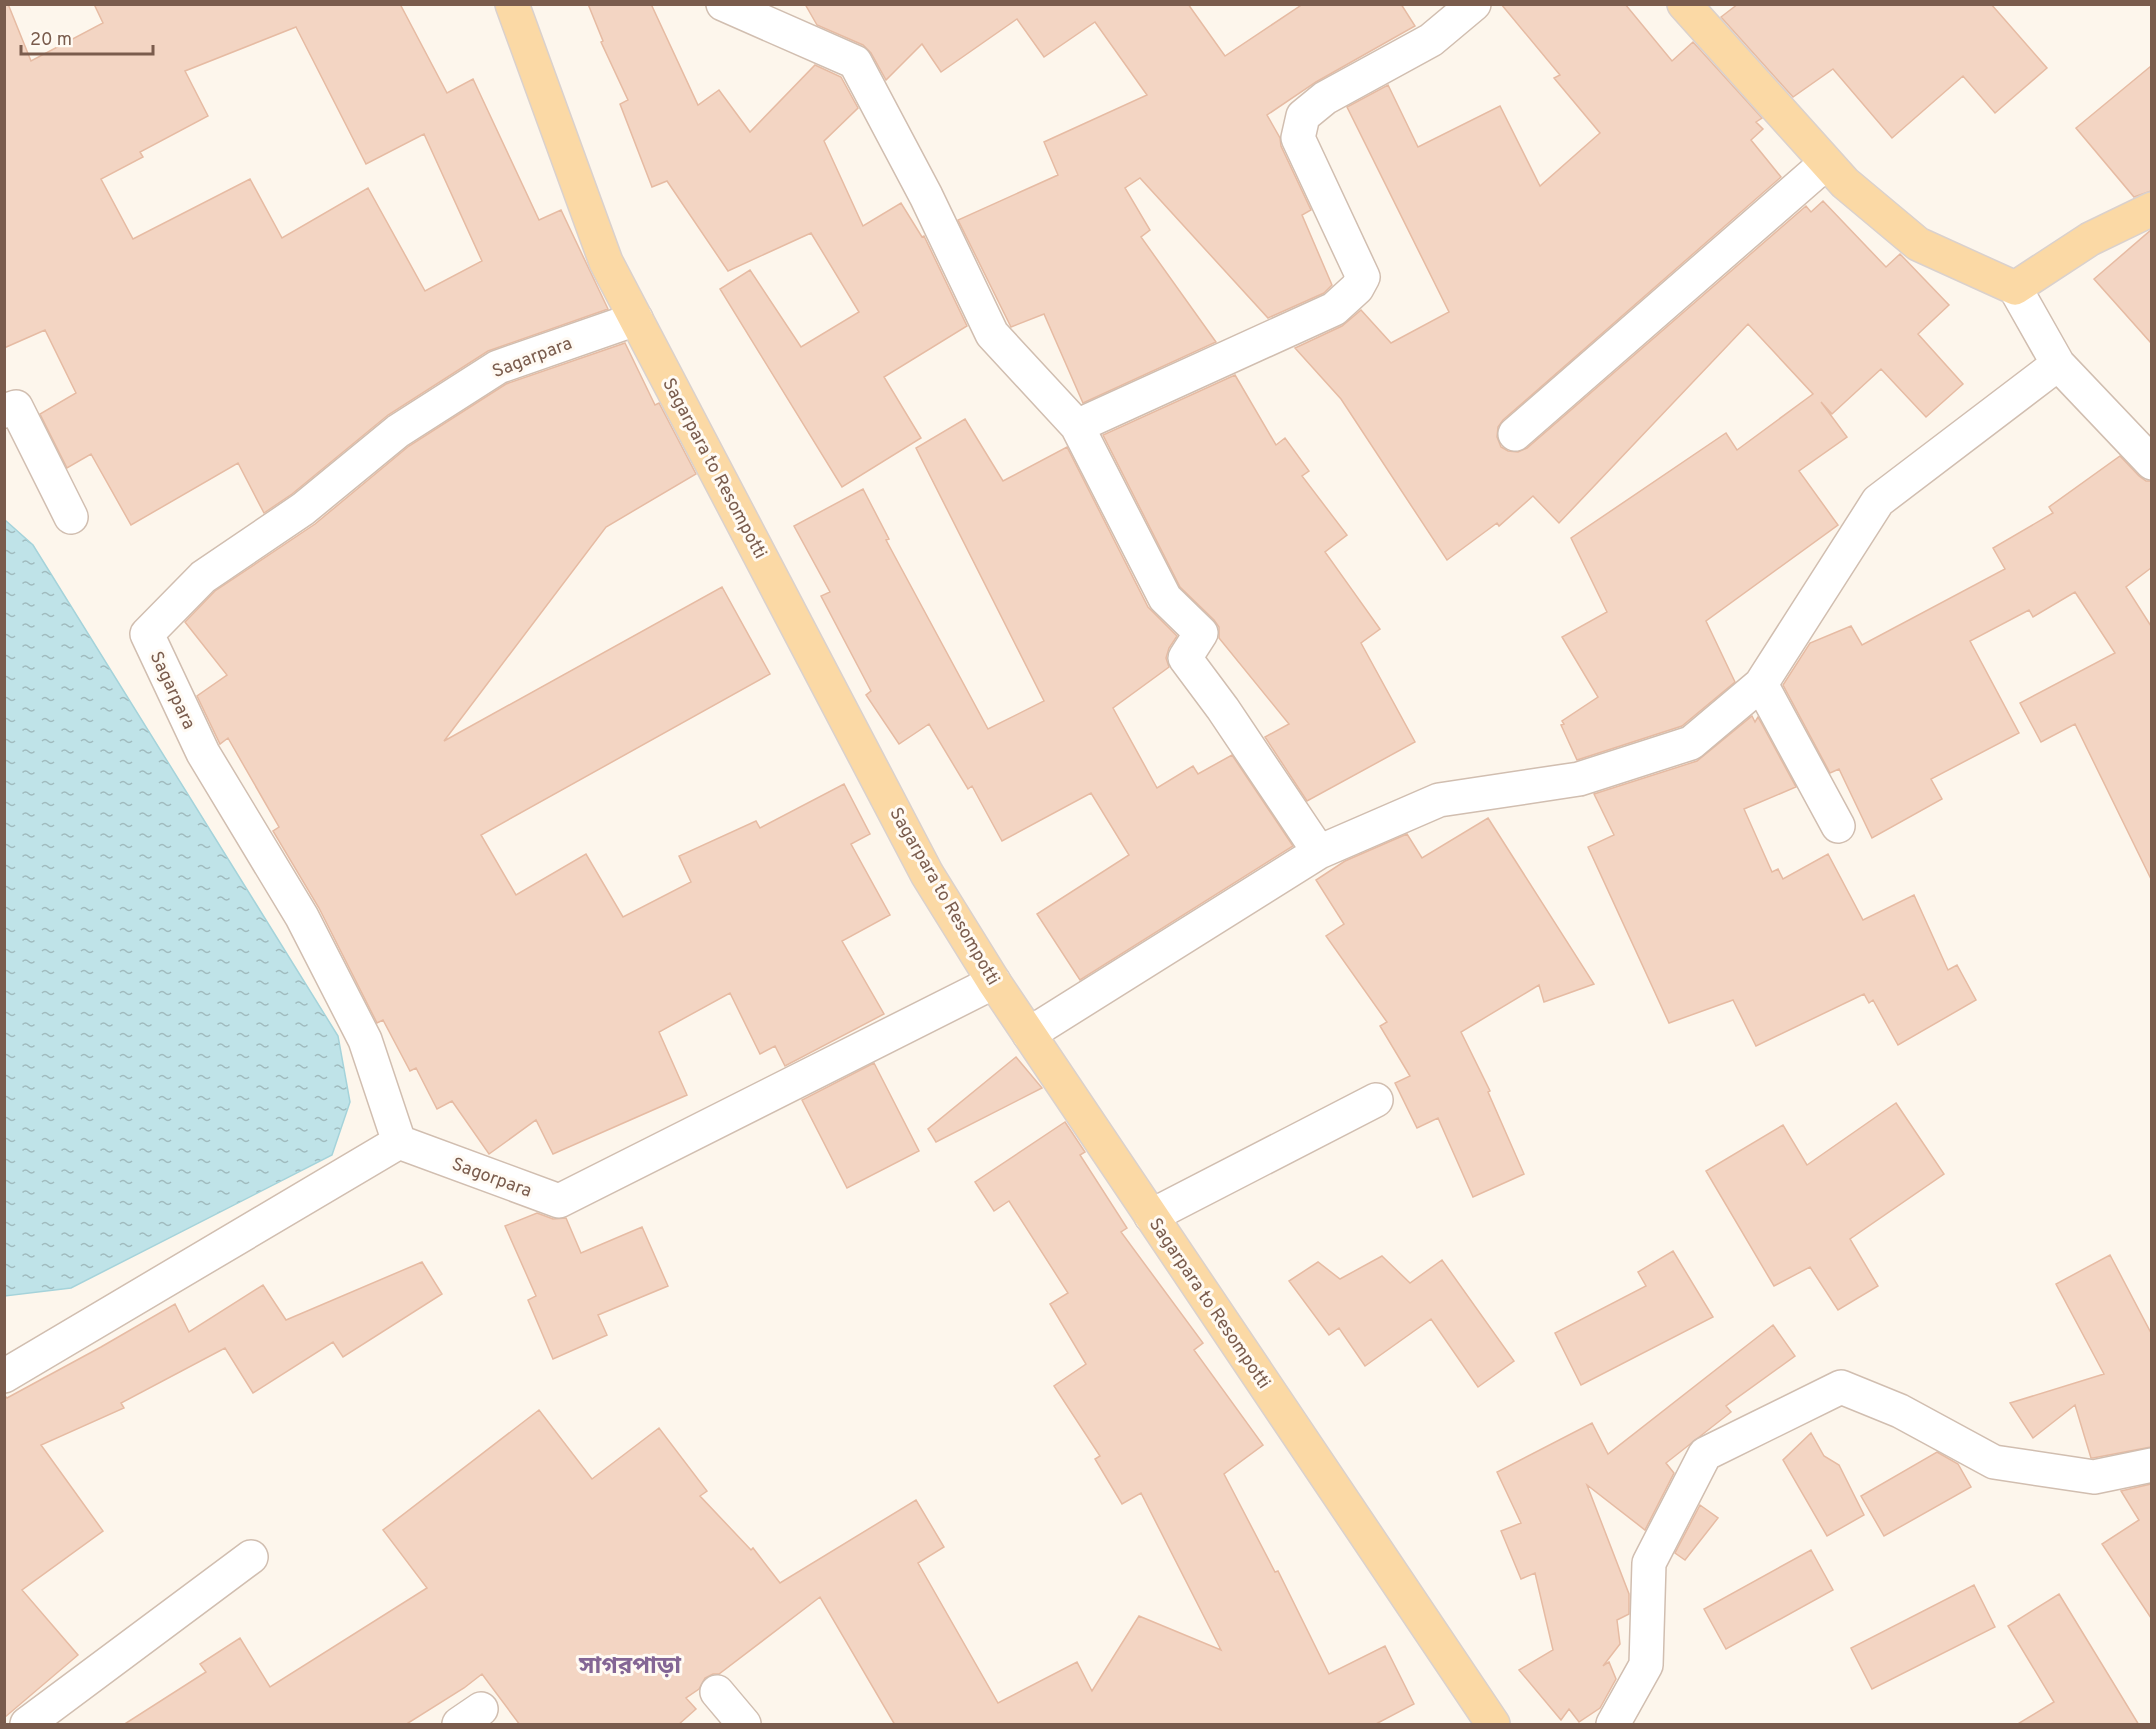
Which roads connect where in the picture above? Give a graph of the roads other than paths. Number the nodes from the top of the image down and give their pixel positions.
1 (512, 4) edge
2 (723, 4) edge
3 (1474, 4) edge
4 (1684, 4) edge
5 (1826, 163) junction
6 (2151, 210) edge
7 (2015, 288) junction
8 (636, 318) junction
9 (2058, 364) junction
10 (4, 411) edge
11 (1077, 426) junction
12 (1515, 434) dead end
13 (2151, 462) edge
14 (71, 517) dead end
15 (1761, 684) junction
16 (1838, 826) dead end
17 (1319, 852) junction
18 (994, 982) junction
19 (1029, 1034) junction
20 (1376, 1100) dead end
21 (399, 1143) junction
22 (1152, 1216) junction
23 (4, 1376) edge
24 (2151, 1465) edge
25 (251, 1557) dead end
26 (717, 1692) dead end
27 (27, 1725) edge
28 (744, 1725) edge
29 (1492, 1725) edge
30 (1613, 1725) edge

1 - 8 main road, Sagarpara to Resompotti
2 - 11 street
3 - 11 street
4 - 5 main road
5 - 7 main road
5 - 12 street
6 - 7 main road
7 - 9 street
8 - 18 main road, Sagarpara to Resompotti
8 - 21 street, Sagarpara
9 - 13 street
9 - 15 street
10 - 14 street
11 - 17 street
15 - 16 street
15 - 17 street
17 - 19 street
18 - 19 main road, Sagarpara to Resompotti
18 - 21 street, Sagorpara
19 - 22 main road, Sagarpara to Resompotti
20 - 22 street
21 - 23 street
22 - 29 main road, Sagarpara to Resompotti
24 - 30 street
25 - 27 street
26 - 28 street

